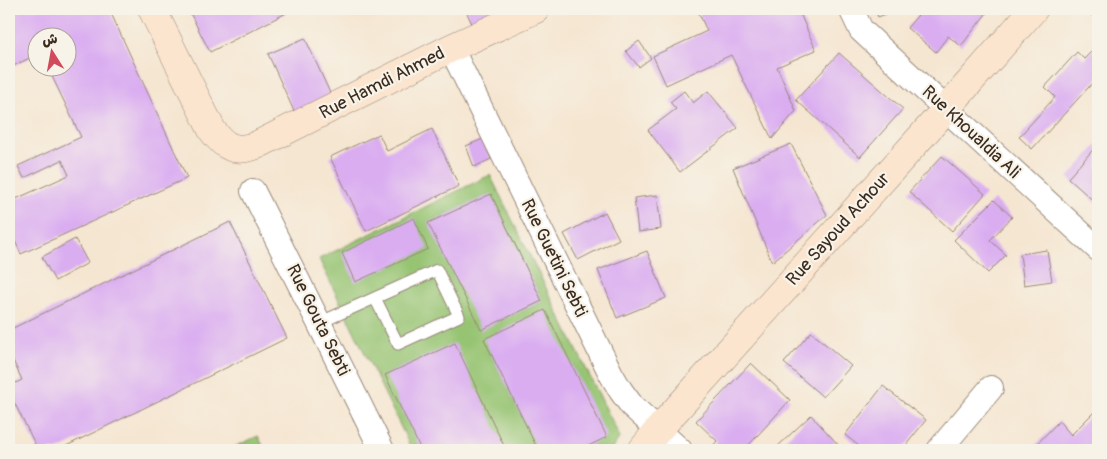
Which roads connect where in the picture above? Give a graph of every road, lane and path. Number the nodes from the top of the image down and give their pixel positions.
1 (152, 9) edge
2 (536, 9) edge
3 (851, 9) edge
4 (1034, 9) edge
5 (451, 48) junction
6 (946, 109) junction
7 (253, 191) dead end
8 (1098, 249) edge
9 (375, 298) junction
10 (319, 323) junction
11 (991, 388) dead end
12 (650, 440) edge
13 (382, 450) edge
14 (680, 450) edge
15 (939, 450) edge

1 - 5 main road, Rue Hamdi Ahmed
2 - 5 main road, Rue Hamdi Ahmed
3 - 6 street, Rue Khoualdia Ali
4 - 6 main road, Rue Sayoud Achour
5 - 12 street, Rue Guetini Sebti
6 - 8 street, Rue Khoualdia Ali
6 - 12 main road, Rue Sayoud Achour
7 - 10 street, Rue Gouta Sebti
9 - 9 lane
9 - 10 lane
10 - 13 street, Rue Gouta Sebti
11 - 15 street
12 - 14 street, Rue Guetini Sebti

